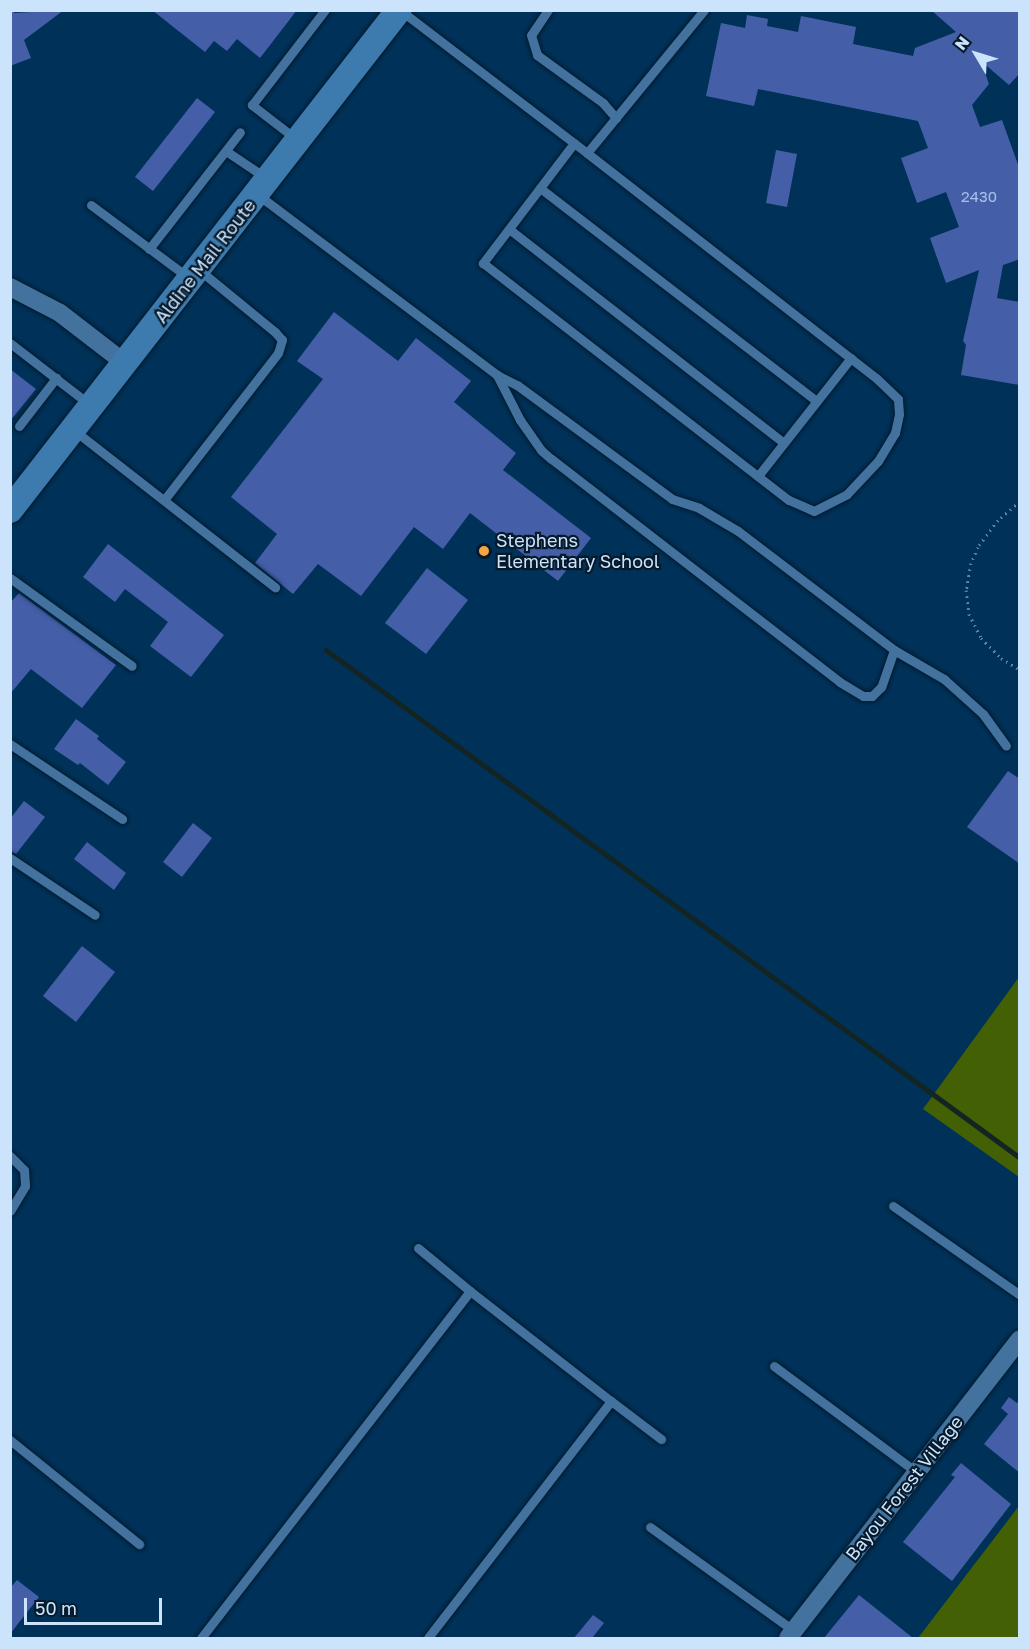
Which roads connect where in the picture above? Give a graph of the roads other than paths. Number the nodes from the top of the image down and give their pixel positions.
1 (326, 10) edge
2 (399, 10) edge
3 (548, 10) edge
4 (704, 10) edge
5 (616, 118) junction
6 (240, 132) dead end
7 (298, 140) junction
8 (574, 143) junction
9 (225, 151) junction
10 (588, 153) junction
11 (263, 187) junction
12 (540, 188) junction
13 (91, 206) dead end
14 (509, 229) junction
15 (149, 249) junction
16 (194, 274) junction
17 (10, 287) edge
18 (10, 343) edge
19 (851, 358) junction
20 (125, 363) junction
21 (496, 375) junction
22 (56, 378) junction
23 (817, 401) junction
24 (92, 406) junction
25 (19, 426) dead end
26 (73, 429) junction
27 (784, 443) junction
28 (758, 476) junction
29 (164, 500) junction
30 (10, 510) edge
31 (14, 580) edge
32 (275, 587) dead end
33 (10, 590) edge
34 (894, 650) junction
35 (132, 666) dead end
36 (10, 744) edge
37 (1006, 746) dead end
38 (122, 819) dead end
39 (10, 858) edge
40 (95, 915) dead end
41 (10, 1156) edge
42 (893, 1206) dead end
43 (10, 1211) edge
44 (418, 1248) dead end
45 (470, 1291) junction
46 (1020, 1295) edge
47 (1020, 1339) edge
48 (774, 1366) dead end
49 (611, 1401) junction
50 (661, 1439) dead end
51 (10, 1440) edge
52 (916, 1472) junction
53 (650, 1527) dead end
54 (139, 1544) dead end
55 (791, 1635) edge
56 (201, 1638) edge
57 (428, 1638) edge

1 - 7 lane
2 - 7 main road, Aldine Mail Route
2 - 8 lane
3 - 5 lane
4 - 5 lane
5 - 10 lane
6 - 9 lane
7 - 11 main road, Aldine Mail Route
8 - 10 lane
8 - 12 lane
9 - 11 lane
9 - 15 lane
10 - 19 lane
11 - 16 main road, Aldine Mail Route
11 - 21 lane
12 - 14 lane
12 - 23 lane
13 - 15 lane
14 - 27 lane
14 - 28 lane
15 - 16 lane
16 - 20 main road, Aldine Mail Route
16 - 29 lane
17 - 20 street
18 - 22 lane
19 - 23 lane
19 - 28 lane
20 - 24 main road, Aldine Mail Route
21 - 34 lane
21 - 34 lane
22 - 24 lane
22 - 25 lane
23 - 27 lane
24 - 26 main road, Aldine Mail Route
26 - 29 lane
26 - 30 main road, Aldine Mail Route
27 - 28 lane
29 - 32 lane
31 - 33 lane
31 - 35 lane
34 - 37 lane
36 - 38 lane
39 - 40 lane
41 - 43 lane
42 - 46 lane
44 - 45 lane
45 - 49 lane
45 - 56 lane
47 - 52 street, Bayou Forest Village
48 - 52 lane
49 - 50 lane
49 - 57 lane
51 - 54 lane
52 - 55 street, Bayou Forest Village
53 - 55 lane

